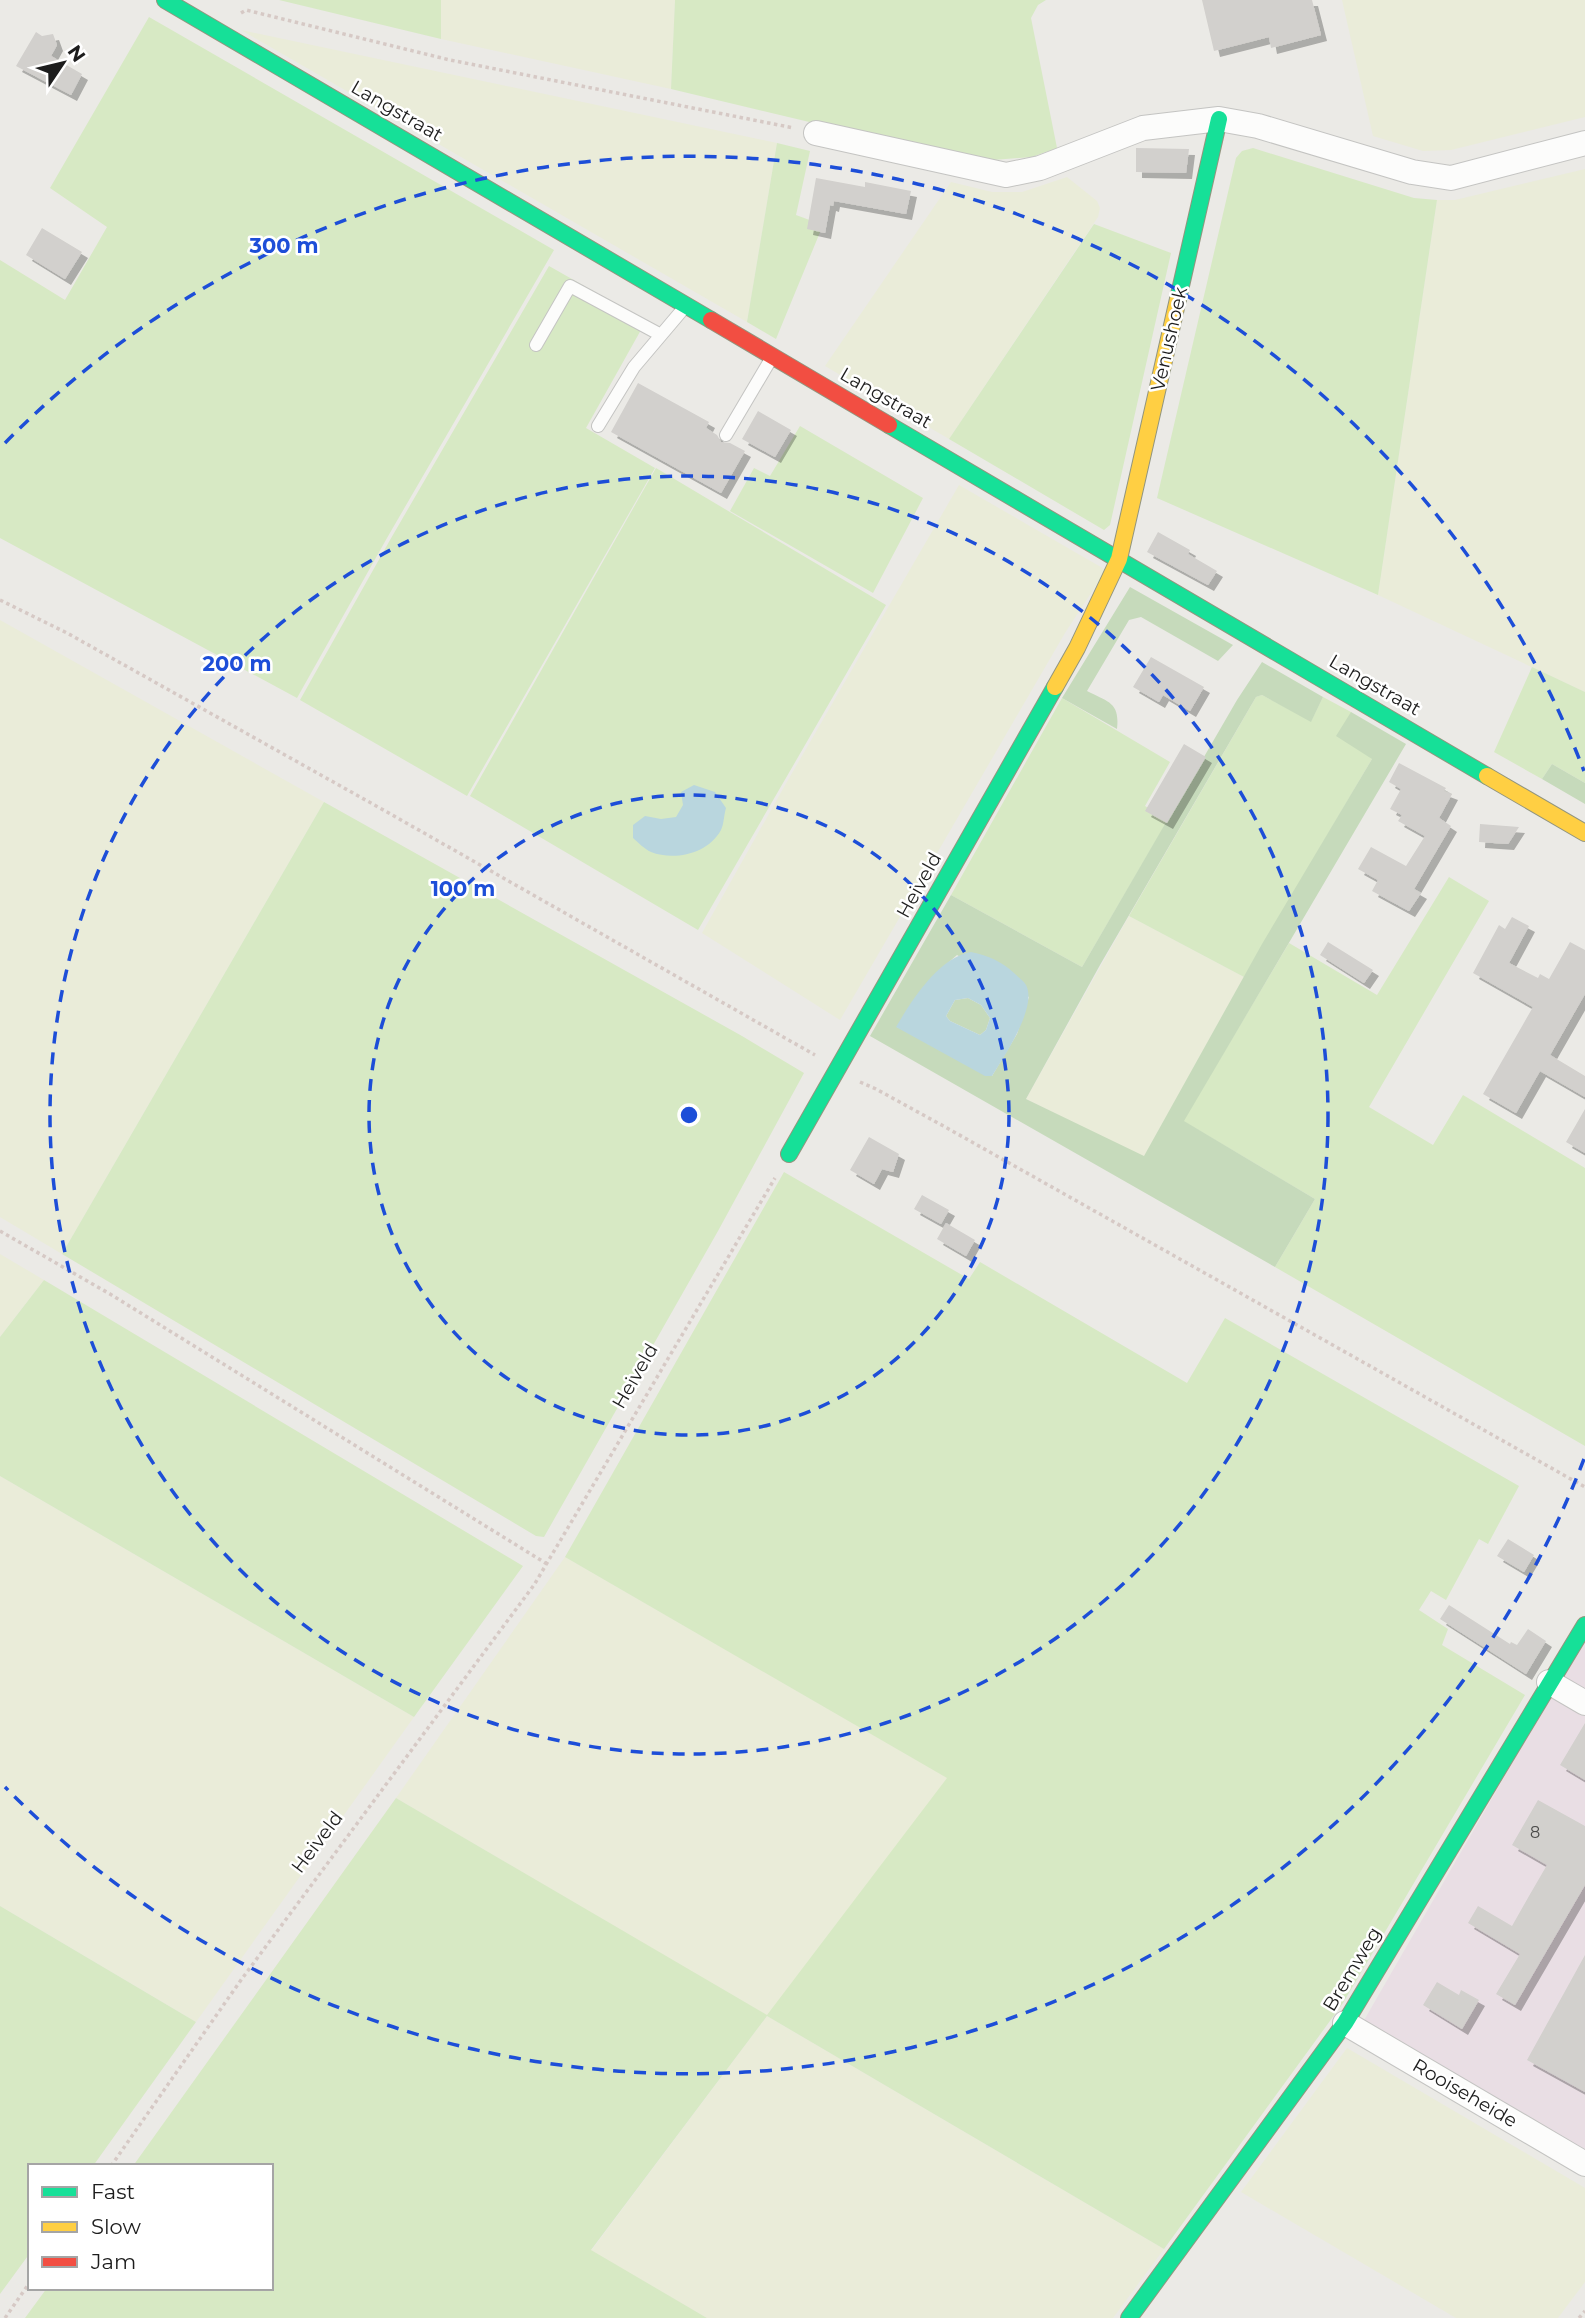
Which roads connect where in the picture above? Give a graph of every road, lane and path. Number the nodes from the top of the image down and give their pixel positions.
1 (165, 0) edge
2 (215, 30) junction
3 (1219, 118) junction
4 (816, 133) joint
5 (1585, 143) edge
6 (686, 305) junction
7 (660, 335) junction
8 (536, 345) dead end
9 (773, 356) junction
10 (598, 426) dead end
11 (726, 435) dead end
12 (1119, 559) junction
13 (0, 600) edge
14 (1585, 832) edge
15 (837, 1074) junction
16 (789, 1154) joint
17 (0, 1231) edge
18 (1585, 1487) edge
19 (547, 1564) junction
20 (1585, 1625) edge
21 (1549, 1682) junction
22 (1585, 1703) edge
23 (1345, 2023) junction
24 (112, 2164) edge
25 (1585, 2164) edge
26 (28, 2285) edge
27 (1585, 2311) edge
28 (5, 2318) edge
29 (1129, 2318) edge
30 (1579, 2318) edge

1 - 2 street, Langstraat
2 - 4 path
2 - 6 street, Langstraat
3 - 4 street
3 - 5 street
3 - 12 street, Venushoek
6 - 7 lane
6 - 9 street, Langstraat
7 - 8 lane
7 - 10 lane
9 - 11 lane
9 - 12 street, Langstraat
12 - 14 street, Langstraat
12 - 15 street, Heiveld
13 - 15 path
15 - 16 street, Heiveld
15 - 18 path
16 - 19 path, Heiveld
17 - 19 path
19 - 24 path, Heiveld
20 - 21 street, Bremweg
21 - 22 street
21 - 23 street, Bremweg
23 - 25 street, Rooiseheide
23 - 29 street, Bremweg
26 - 28 path
27 - 30 path

